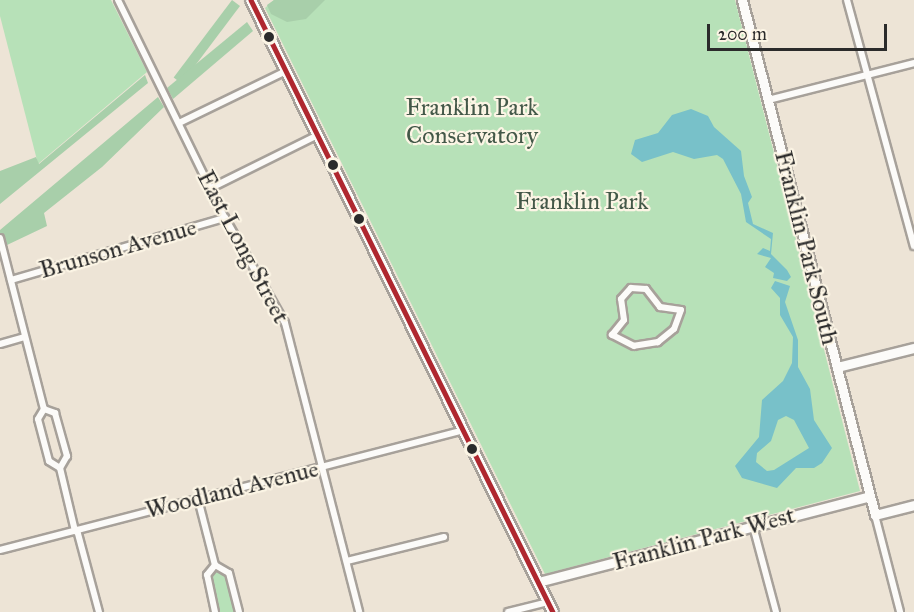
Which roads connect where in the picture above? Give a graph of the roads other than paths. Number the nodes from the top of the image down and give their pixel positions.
1 (118, 0) edge
2 (251, 0) edge
3 (742, 0) edge
4 (847, 0) edge
5 (914, 63) edge
6 (286, 71) junction
7 (866, 75) junction
8 (768, 100) junction
9 (178, 123) junction
10 (318, 135) junction
11 (211, 188) junction
12 (225, 218) junction
13 (0, 238) edge
14 (914, 246) edge
15 (10, 280) junction
16 (681, 310) joint
17 (25, 337) junction
18 (0, 344) edge
19 (914, 348) edge
20 (837, 367) junction
21 (44, 409) junction
22 (463, 430) junction
23 (322, 467) junction
24 (60, 468) junction
25 (870, 496) junction
26 (198, 499) junction
27 (914, 505) edge
28 (875, 515) junction
29 (753, 526) junction
30 (76, 530) junction
31 (444, 537) dead end
32 (0, 550) edge
33 (347, 561) junction
34 (215, 565) junction
35 (538, 582) junction
36 (550, 607) edge
37 (99, 612) edge
38 (215, 612) edge
39 (239, 612) edge
40 (360, 612) edge
41 (508, 612) edge
42 (776, 612) edge
43 (900, 612) edge

1 - 9 street, East Long Street
2 - 6 main road
3 - 8 street, Franklin Park South
4 - 7 street
5 - 7 street
6 - 9 street
6 - 10 main road
7 - 8 street
7 - 14 street
8 - 20 street, Franklin Park South
9 - 11 street, East Long Street
10 - 11 street, Brunson Avenue
10 - 22 main road
11 - 12 street, East Long Street
12 - 15 street, Brunson Avenue
12 - 23 street, East Long Street
13 - 15 street
15 - 17 street
16 - 16 street
17 - 18 street
17 - 21 street
19 - 20 street
20 - 25 street, Franklin Park South
21 - 24 street
21 - 24 street
22 - 23 street, Woodland Avenue
22 - 35 main road
23 - 26 street, Woodland Avenue
23 - 33 street, East Long Street
24 - 30 street
25 - 28 street, Franklin Park South
25 - 29 street, Franklin Park West
26 - 30 street, Woodland Avenue
26 - 34 street
27 - 28 street
28 - 43 street
29 - 35 street, Franklin Park West
29 - 42 street
30 - 32 street, Woodland Avenue
30 - 37 street
31 - 33 street
33 - 40 street, East Long Street
34 - 38 street
34 - 39 street
35 - 36 main road
36 - 41 street

